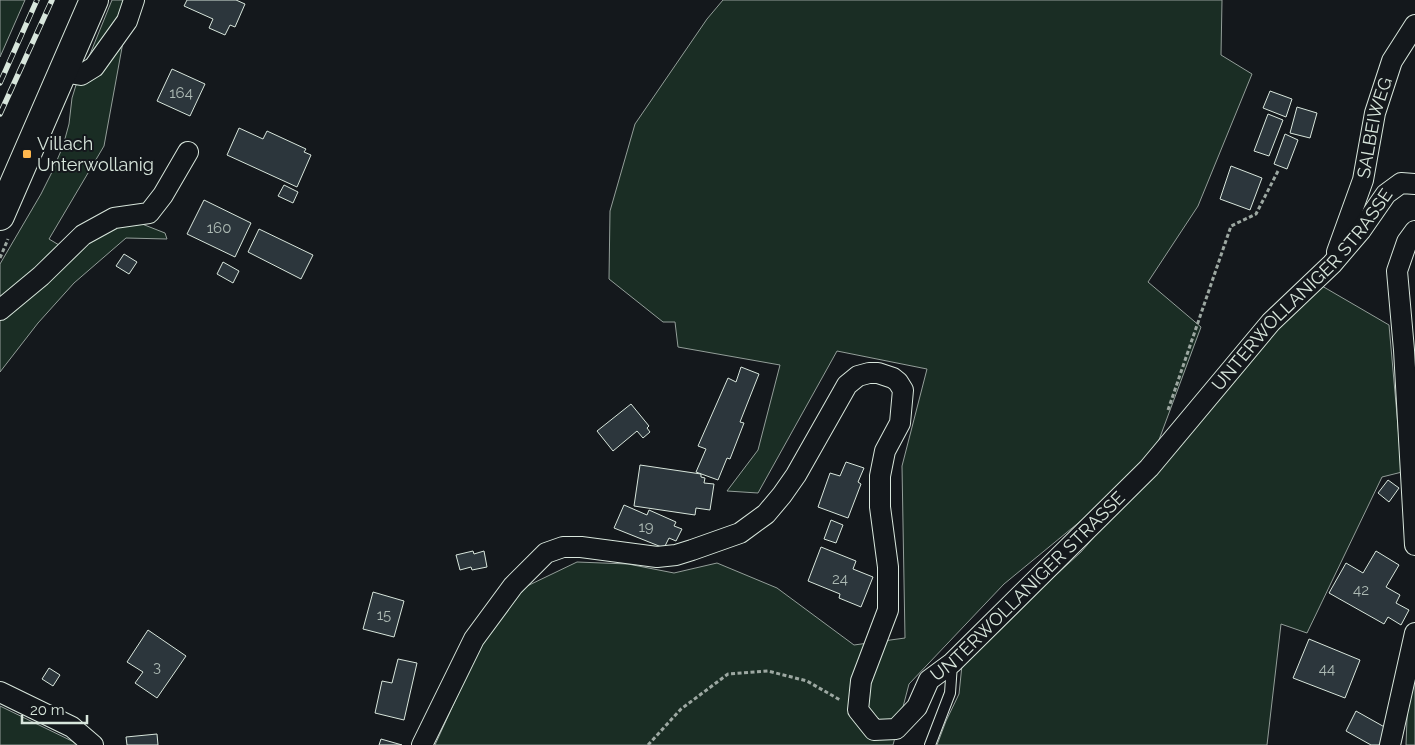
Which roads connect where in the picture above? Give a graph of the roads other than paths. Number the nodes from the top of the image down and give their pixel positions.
1 (94, 0) edge
2 (134, 0) edge
3 (1415, 25) edge
4 (63, 72) junction
5 (188, 152) dead end
6 (1414, 182) edge
7 (0, 216) edge
8 (1415, 231) edge
9 (1332, 264) junction
10 (0, 310) edge
11 (1415, 545) edge
12 (1415, 632) edge
13 (952, 663) junction
14 (0, 692) edge
15 (93, 745) edge
16 (422, 745) edge
17 (930, 745) edge
18 (1390, 745) edge

1 - 4 main road
2 - 4 street
3 - 9 street, SALBEIWEG
4 - 7 main road
5 - 10 street
6 - 9 street, UNTERWOLLANIGER STRASSE
8 - 11 street
9 - 13 street, UNTERWOLLANIGER STRASSE
12 - 18 street
13 - 16 street, UNTERWOLLANIGER STRASSE
13 - 17 lane
14 - 15 street

